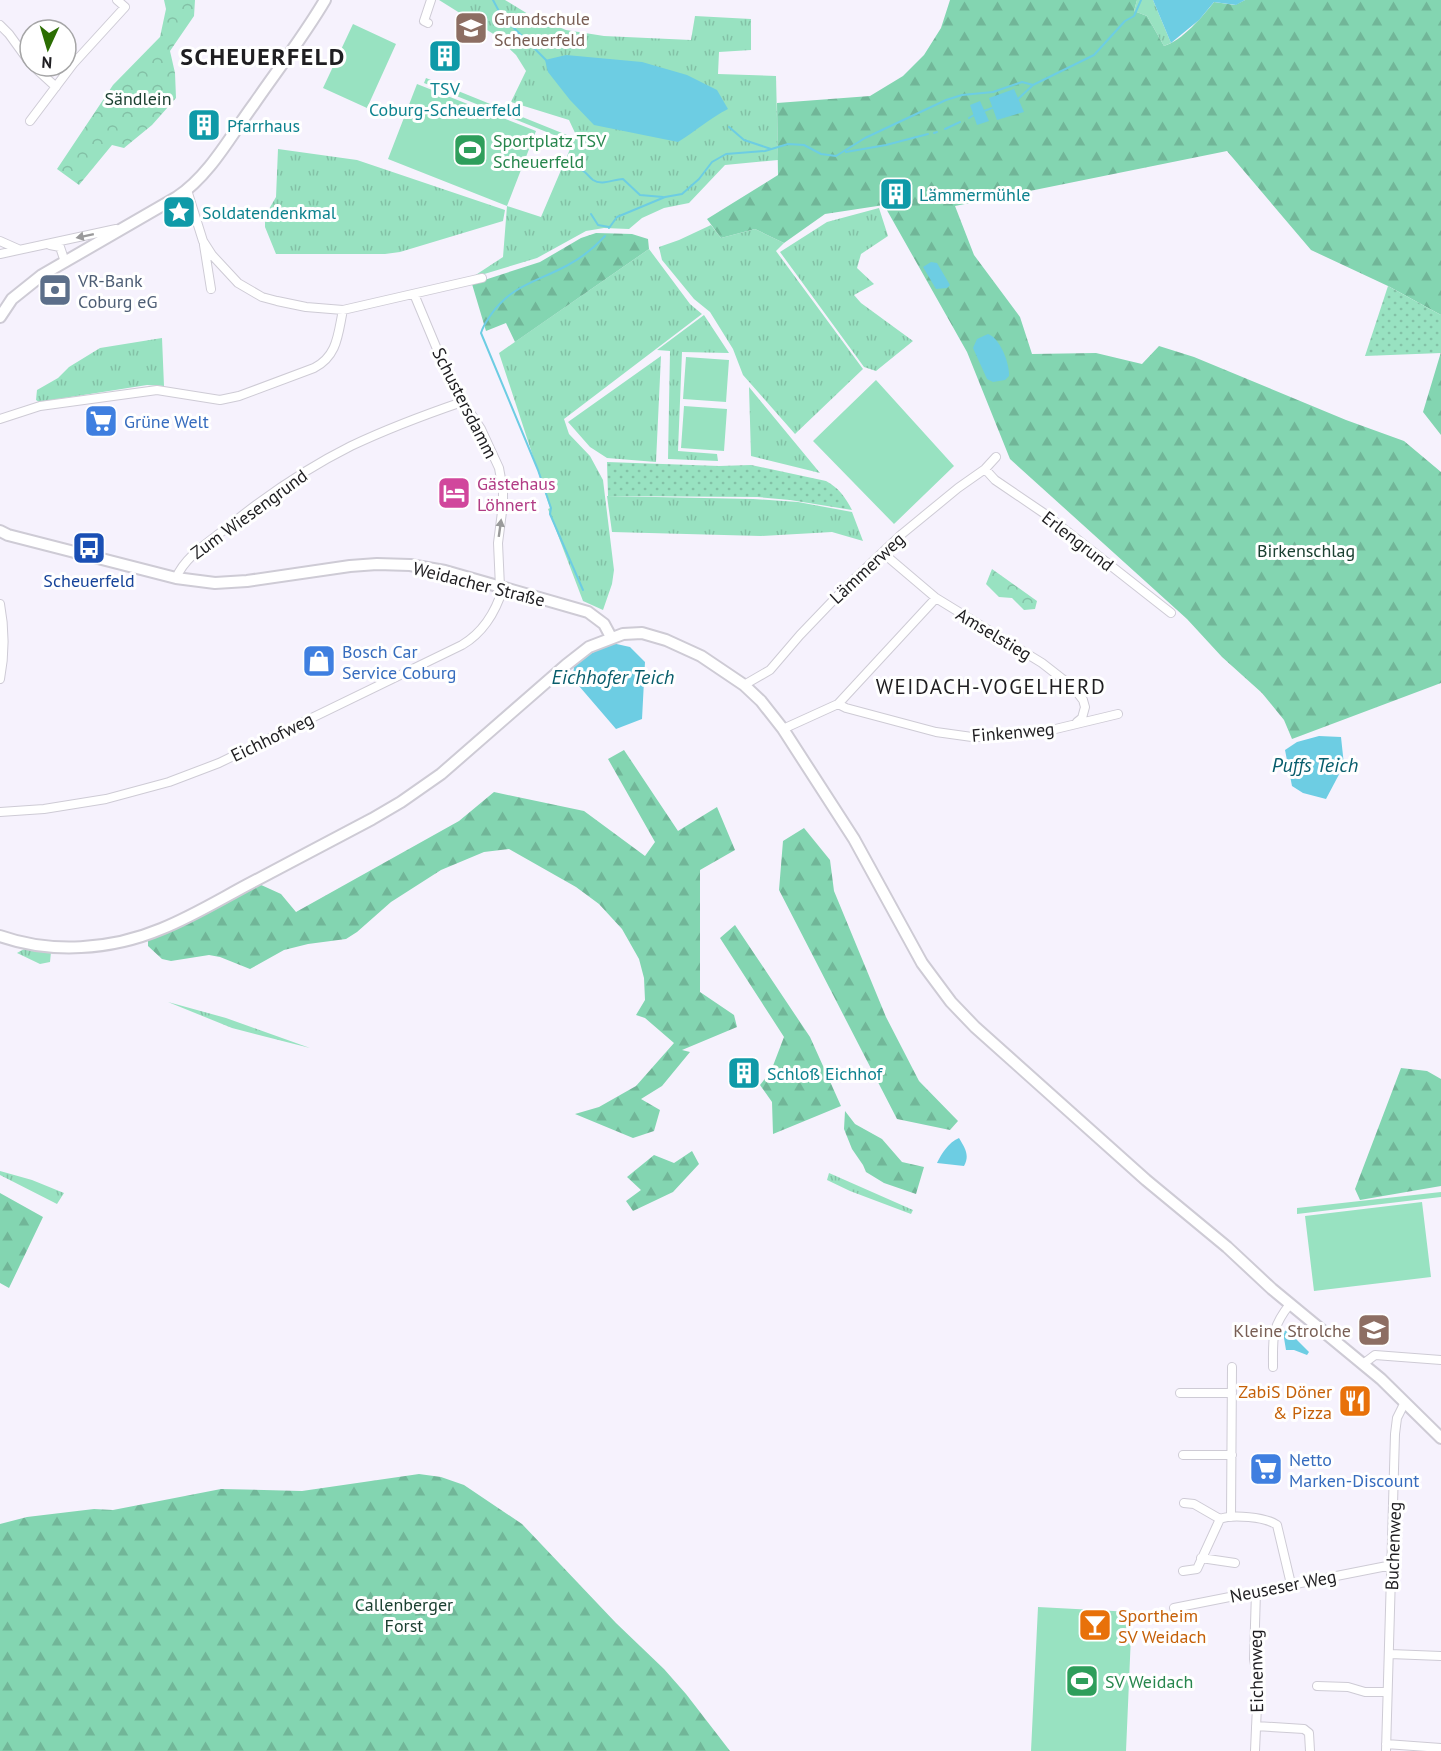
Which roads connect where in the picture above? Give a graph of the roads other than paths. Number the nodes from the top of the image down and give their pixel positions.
1 (117, 0) edge
2 (325, 0) edge
3 (431, 0) edge
4 (428, 23) dead end
5 (0, 25) edge
6 (18, 46) edge
7 (46, 78) edge
8 (56, 87) junction
9 (30, 121) dead end
10 (187, 190) junction
11 (124, 228) junction
12 (0, 241) edge
13 (203, 241) junction
14 (46, 245) junction
15 (20, 250) junction
16 (0, 254) edge
17 (65, 262) junction
18 (482, 278) dead end
19 (211, 289) dead end
20 (414, 294) junction
21 (343, 310) junction
22 (0, 317) edge
23 (462, 402) junction
24 (0, 419) edge
25 (996, 457) dead end
26 (985, 469) junction
27 (0, 531) edge
28 (883, 553) junction
29 (176, 578) junction
30 (502, 587) junction
31 (936, 598) junction
32 (0, 604) edge
33 (1172, 614) dead end
34 (611, 637) junction
35 (0, 679) edge
36 (744, 685) junction
37 (838, 704) junction
38 (1118, 714) dead end
39 (1076, 723) junction
40 (783, 729) junction
41 (0, 812) edge
42 (0, 936) edge
43 (1290, 1304) junction
44 (1441, 1360) edge
45 (1363, 1364) junction
46 (1232, 1367) dead end
47 (1273, 1367) dead end
48 (1180, 1393) dead end
49 (1232, 1394) junction
50 (1405, 1402) junction
51 (1441, 1438) edge
52 (1183, 1455) dead end
53 (1232, 1455) junction
54 (1184, 1503) dead end
55 (1231, 1517) junction
56 (1220, 1519) junction
57 (1201, 1558) junction
58 (1235, 1563) dead end
59 (1392, 1565) junction
60 (1183, 1571) dead end
61 (1290, 1584) junction
62 (1256, 1591) junction
63 (1174, 1608) dead end
64 (1390, 1654) junction
65 (1441, 1656) edge
66 (1317, 1686) dead end
67 (1386, 1692) junction
68 (1256, 1726) junction
69 (1386, 1748) edge
70 (1441, 1748) edge
71 (1255, 1751) edge
72 (1310, 1751) edge

1 - 8 street
2 - 10 main road
3 - 4 street
5 - 6 street
7 - 8 street
8 - 9 street
10 - 11 main road
10 - 13 street
11 -> 14 street
11 - 17 main road
12 - 15 street
13 - 19 street
13 - 21 street
14 - 15 street
14 - 17 street
15 - 16 street
17 - 22 main road
18 - 20 street
20 - 21 street
20 - 23 street, Schustersdamm
21 - 24 street
23 - 29 street, Zum Wiesengrund
30 -> 23 street, Schustersdamm
25 - 26 street, Lämmerweg
26 - 28 street, Lämmerweg
26 - 33 street, Erlengrund
27 - 29 main road, Weidacher Straße
28 - 31 street, Amselstieg
28 - 36 street, Lämmerweg
29 - 30 main road, Weidacher Straße
30 - 34 main road, Weidacher Straße
30 - 41 street, Eichhofweg
31 - 37 street
31 - 39 street, Amselstieg
32 - 35 street
34 - 36 main road
34 - 42 main road
36 - 40 main road
37 - 39 street, Finkenweg
37 - 40 street
38 - 39 street, Finkenweg
40 - 43 main road
43 - 45 main road
43 - 47 street
44 - 45 street
45 - 50 main road
46 - 49 street
48 - 49 street
49 - 53 street
50 - 51 main road
50 - 59 street, Buchenweg
52 - 53 street
53 - 55 street
54 - 56 street
55 - 56 street
55 - 61 street
56 - 57 street
57 - 58 street
57 - 60 street
59 - 61 street, Neuseser Weg
59 - 64 street, Buchenweg
61 - 62 street, Neuseser Weg
62 - 63 street, Neuseser Weg
62 - 68 street, Eichenweg
64 - 65 street
64 - 67 street, Buchenweg
66 - 67 street
67 - 69 street, Buchenweg
68 - 71 street, Eichenweg
68 - 72 street
69 - 70 street

